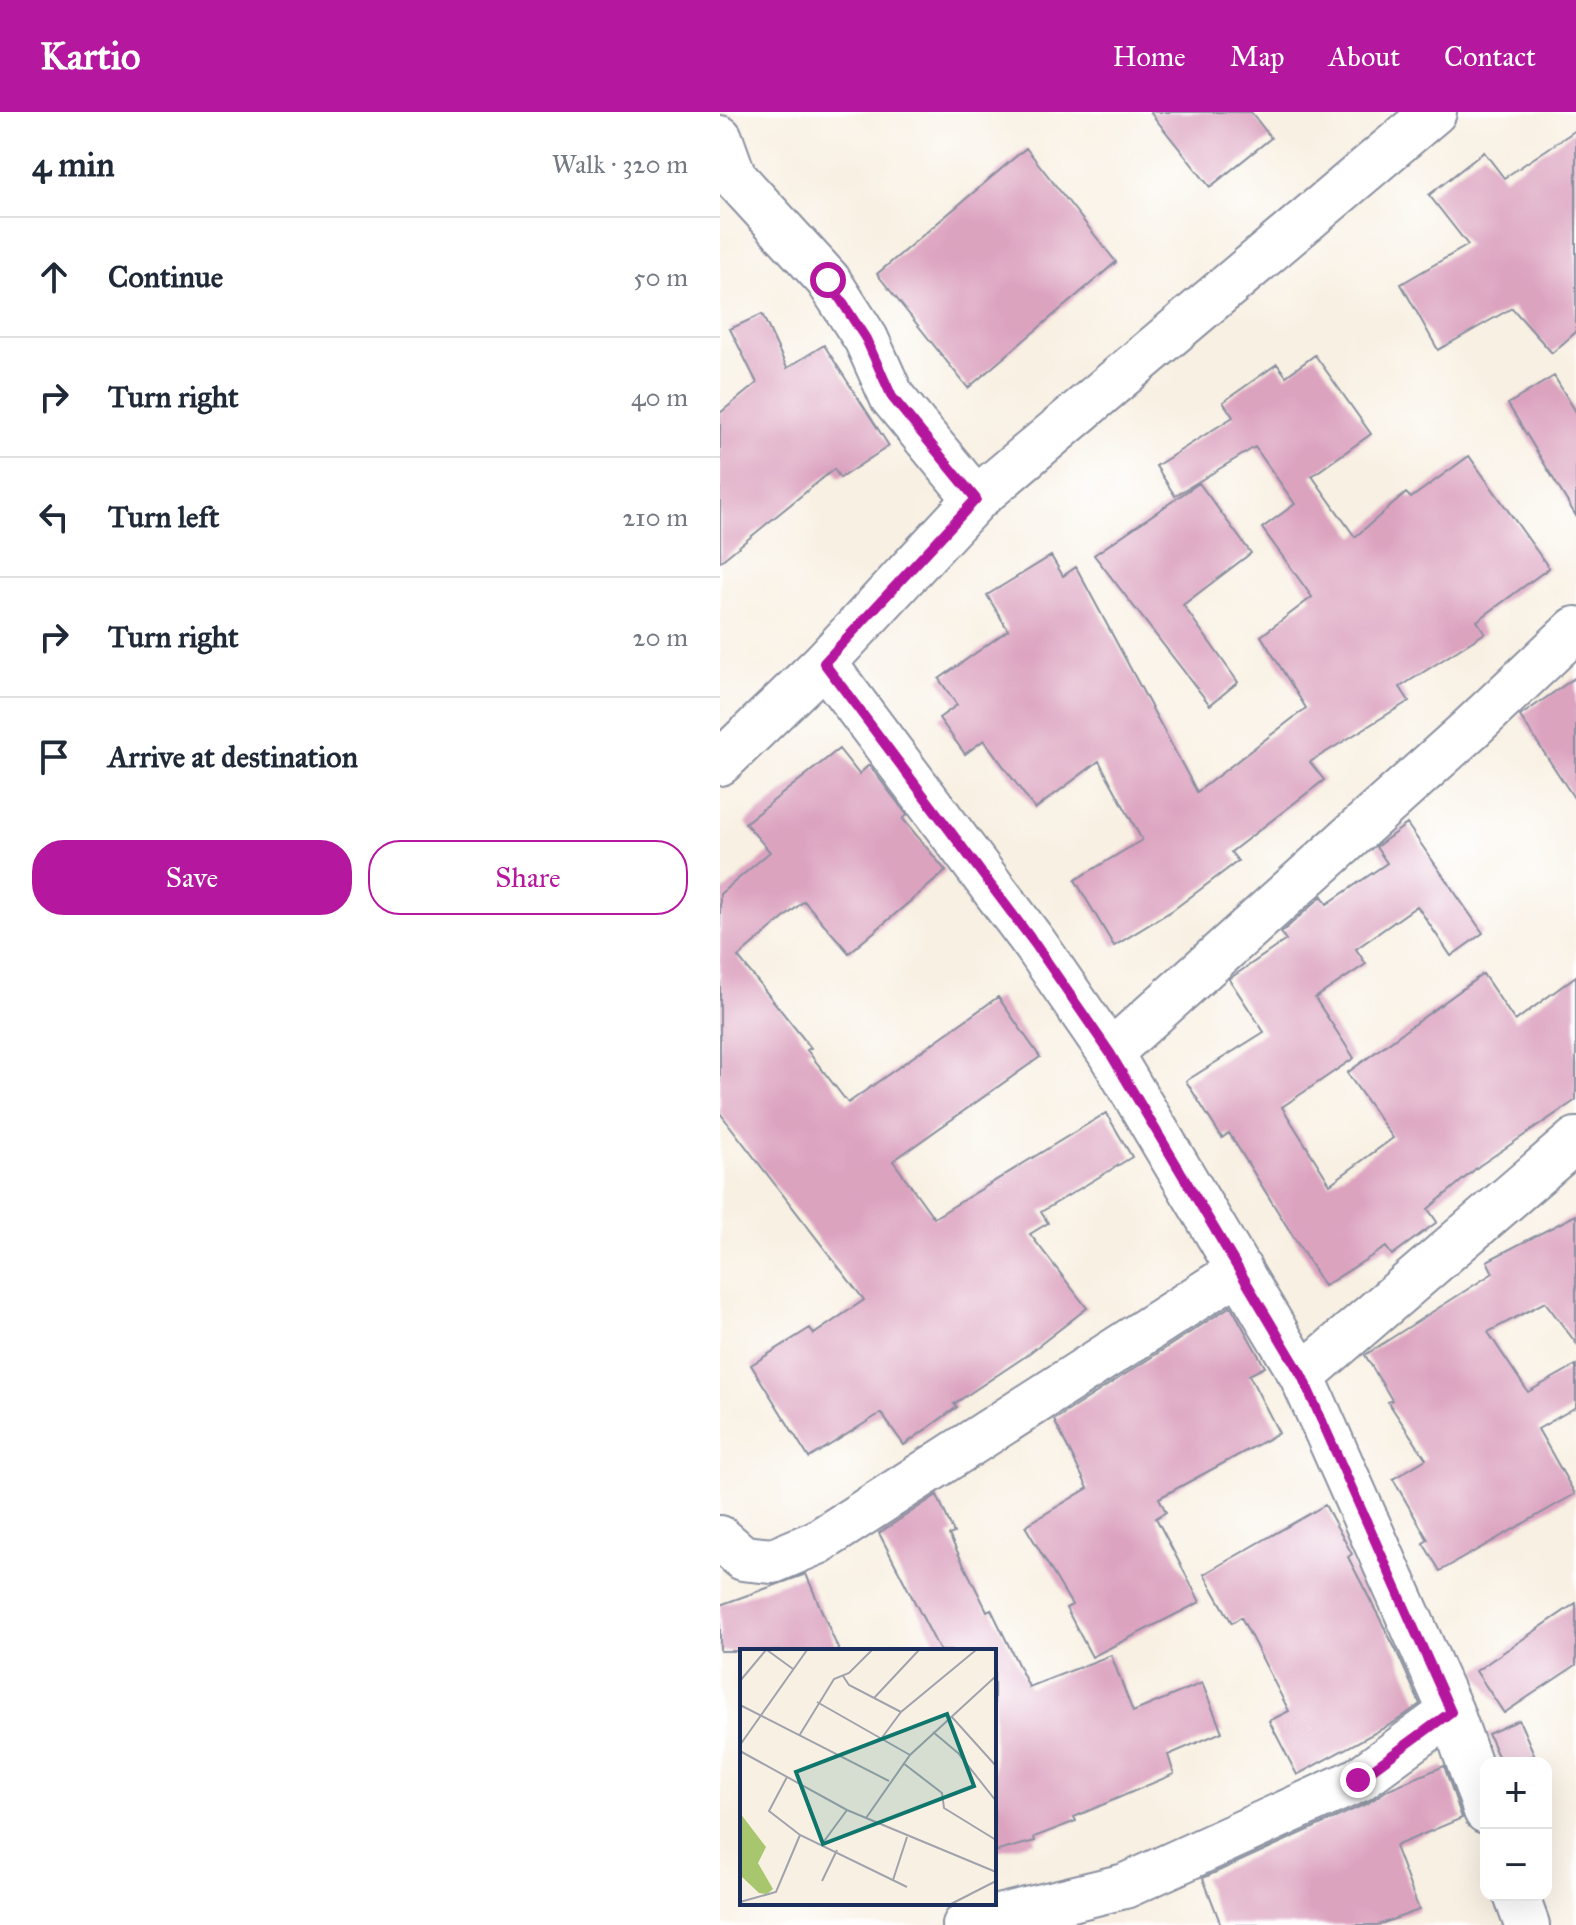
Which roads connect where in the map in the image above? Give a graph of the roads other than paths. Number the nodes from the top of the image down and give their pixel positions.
1 (1434, 112) edge
2 (725, 164) edge
3 (976, 499) junction
4 (1576, 629) edge
5 (824, 663) junction
6 (720, 763) edge
7 (1110, 1053) junction
8 (1576, 1140) edge
9 (1240, 1270) junction
10 (1302, 1376) junction
11 (720, 1538) edge
12 (1451, 1712) junction
13 (1480, 1794) edge
14 (1518, 1901) edge
15 (965, 1925) edge
16 (1527, 1925) edge

1 - 3 street
2 - 3 street
3 - 5 street
4 - 7 street
5 - 6 street
5 - 7 street
7 - 9 street
8 - 10 street
9 - 10 street
9 - 11 street
10 - 12 street
12 - 13 street
12 - 15 street
14 - 16 street

